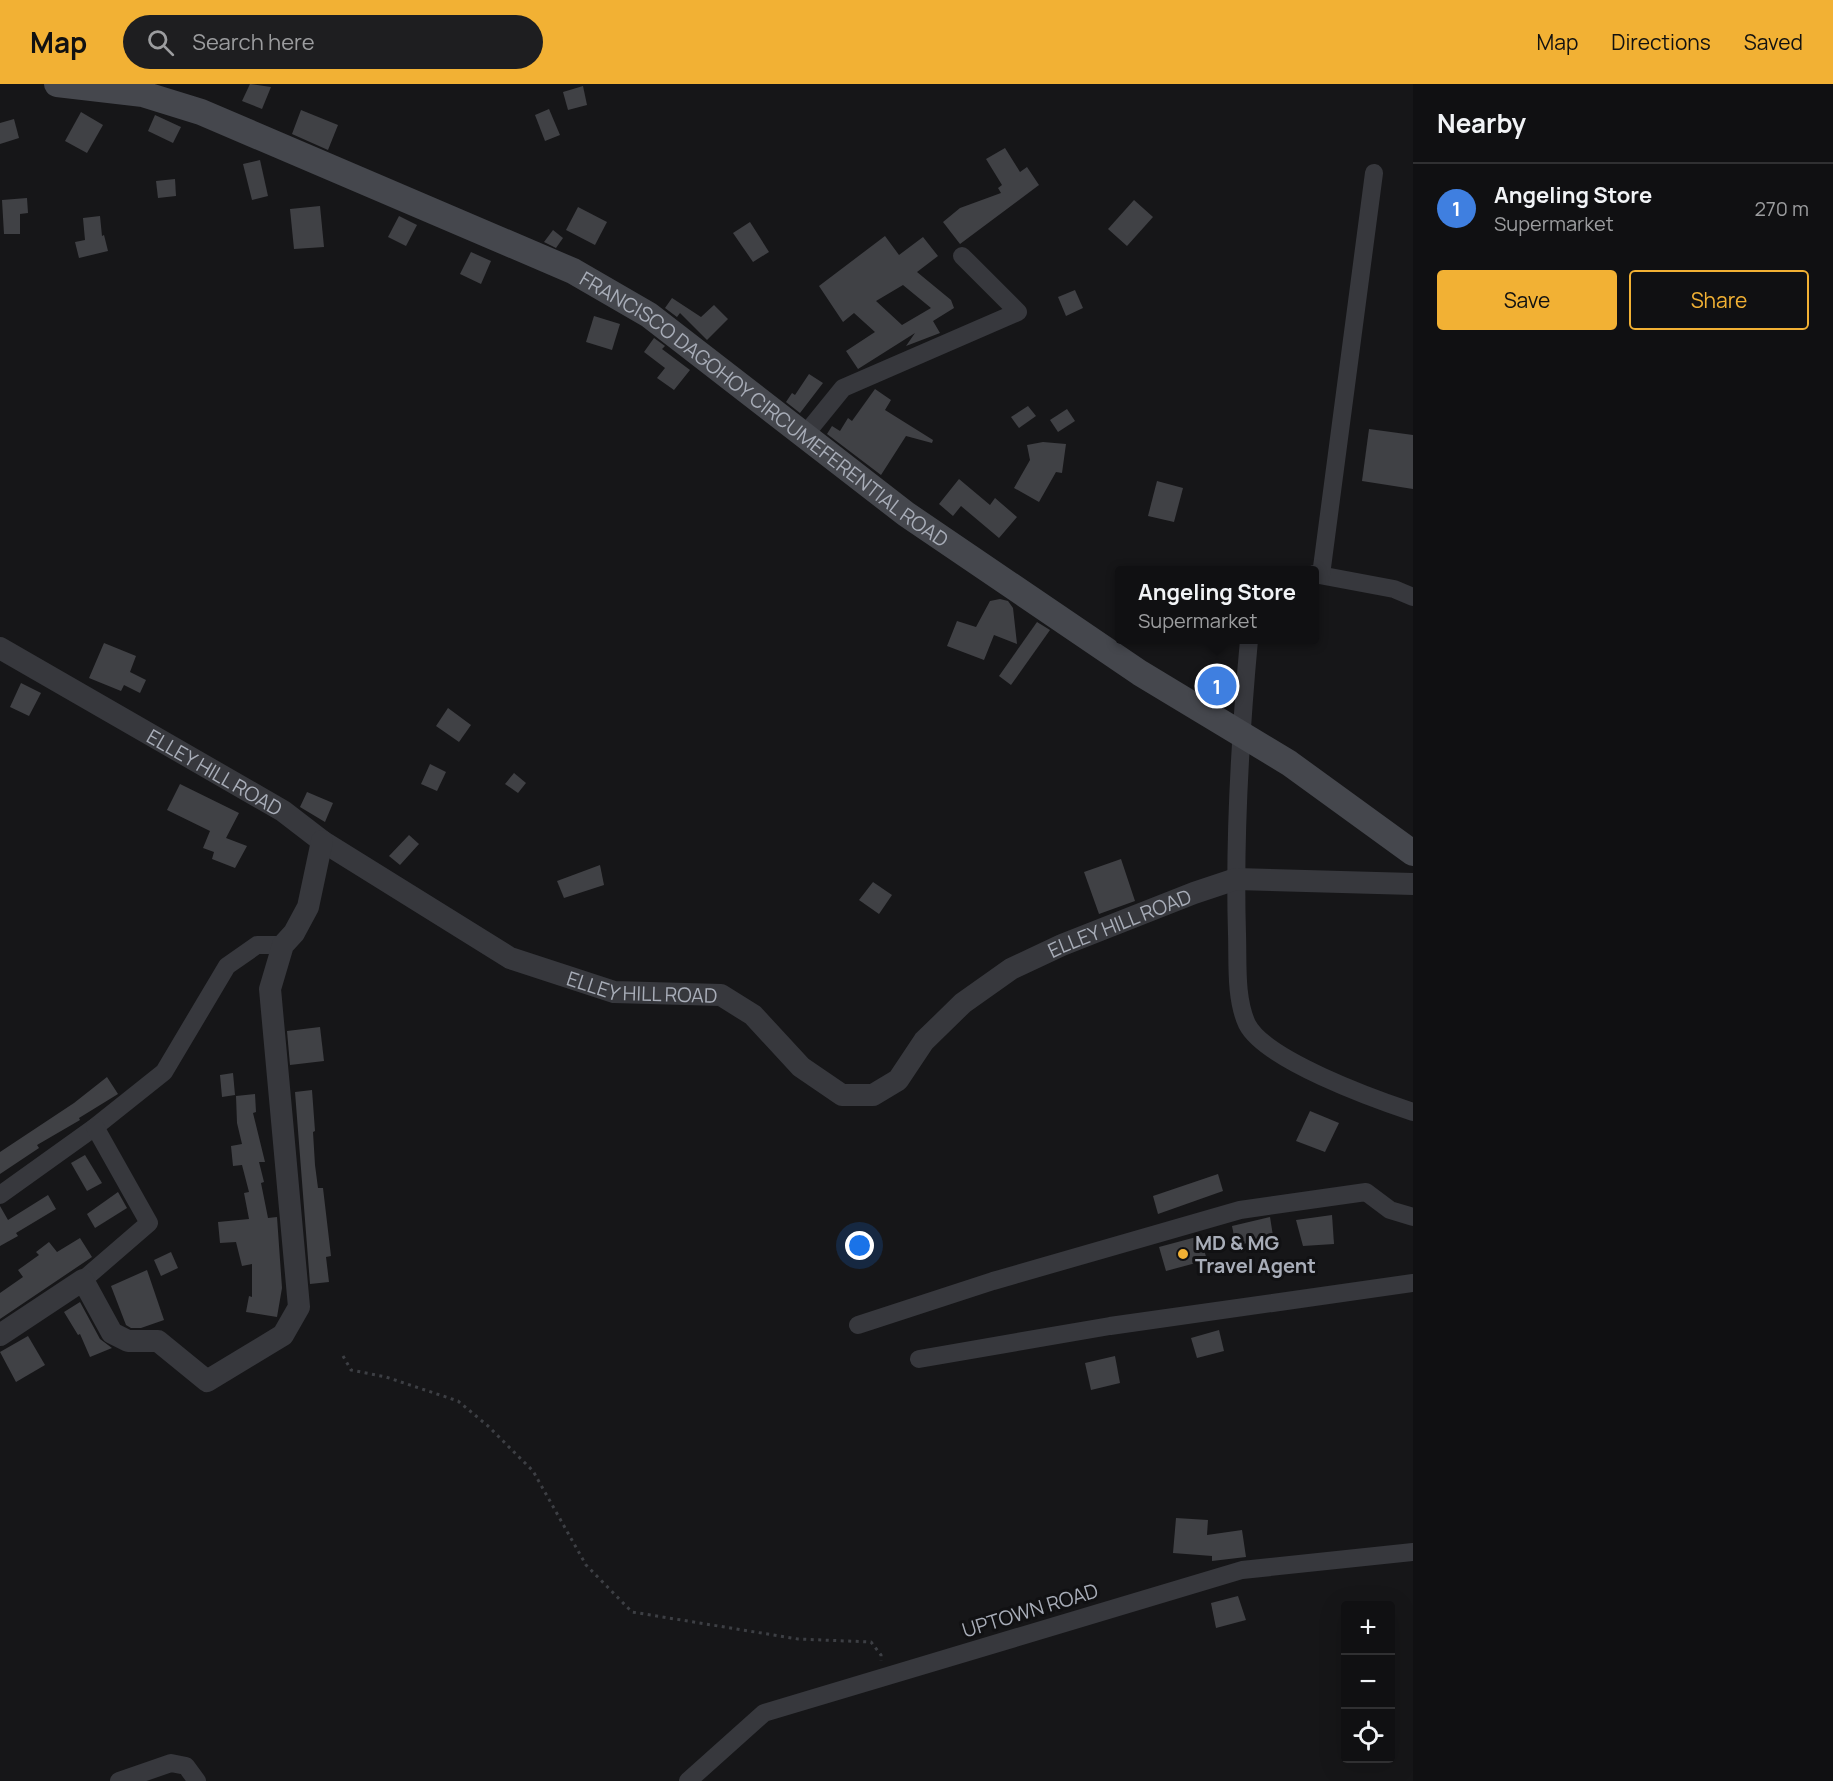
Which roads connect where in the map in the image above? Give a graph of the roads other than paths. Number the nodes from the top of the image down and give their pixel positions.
1 (57, 84) edge
2 (1374, 173) dead end
3 (962, 256) dead end
4 (804, 436) junction
5 (1319, 568) edge
6 (1319, 575) edge
7 (1413, 597) edge
8 (1249, 644) edge
9 (0, 648) edge
10 (1241, 732) junction
11 (322, 841) junction
12 (1413, 853) edge
13 (1236, 879) junction
14 (1413, 884) edge
15 (283, 945) junction
16 (1413, 1112) edge
17 (95, 1127) junction
18 (0, 1195) edge
19 (1413, 1217) edge
20 (83, 1280) junction
21 (1413, 1283) edge
22 (858, 1325) dead end
23 (0, 1335) edge
24 (919, 1359) dead end
25 (1413, 1552) edge
26 (119, 1781) edge
27 (197, 1781) edge
28 (687, 1781) edge

1 - 4 main road, FRANCISCO DAGOHOY CIRCUMEFERENTIAL ROAD
2 - 5 street
3 - 4 street
4 - 10 main road, FRANCISCO DAGOHOY CIRCUMEFERENTIAL ROAD
6 - 7 street
8 - 10 street
9 - 11 street, ELLEY HILL ROAD
10 - 12 main road, FRANCISCO DAGOHOY CIRCUMEFERENTIAL ROAD
10 - 13 street
11 - 13 street, ELLEY HILL ROAD
11 - 15 street
13 - 14 street, ELLEY HILL ROAD
13 - 16 street
15 - 17 street
15 - 20 street
17 - 18 street
17 - 20 street
19 - 22 street
20 - 23 street
21 - 24 street
25 - 28 street, UPTOWN ROAD
26 - 27 street

